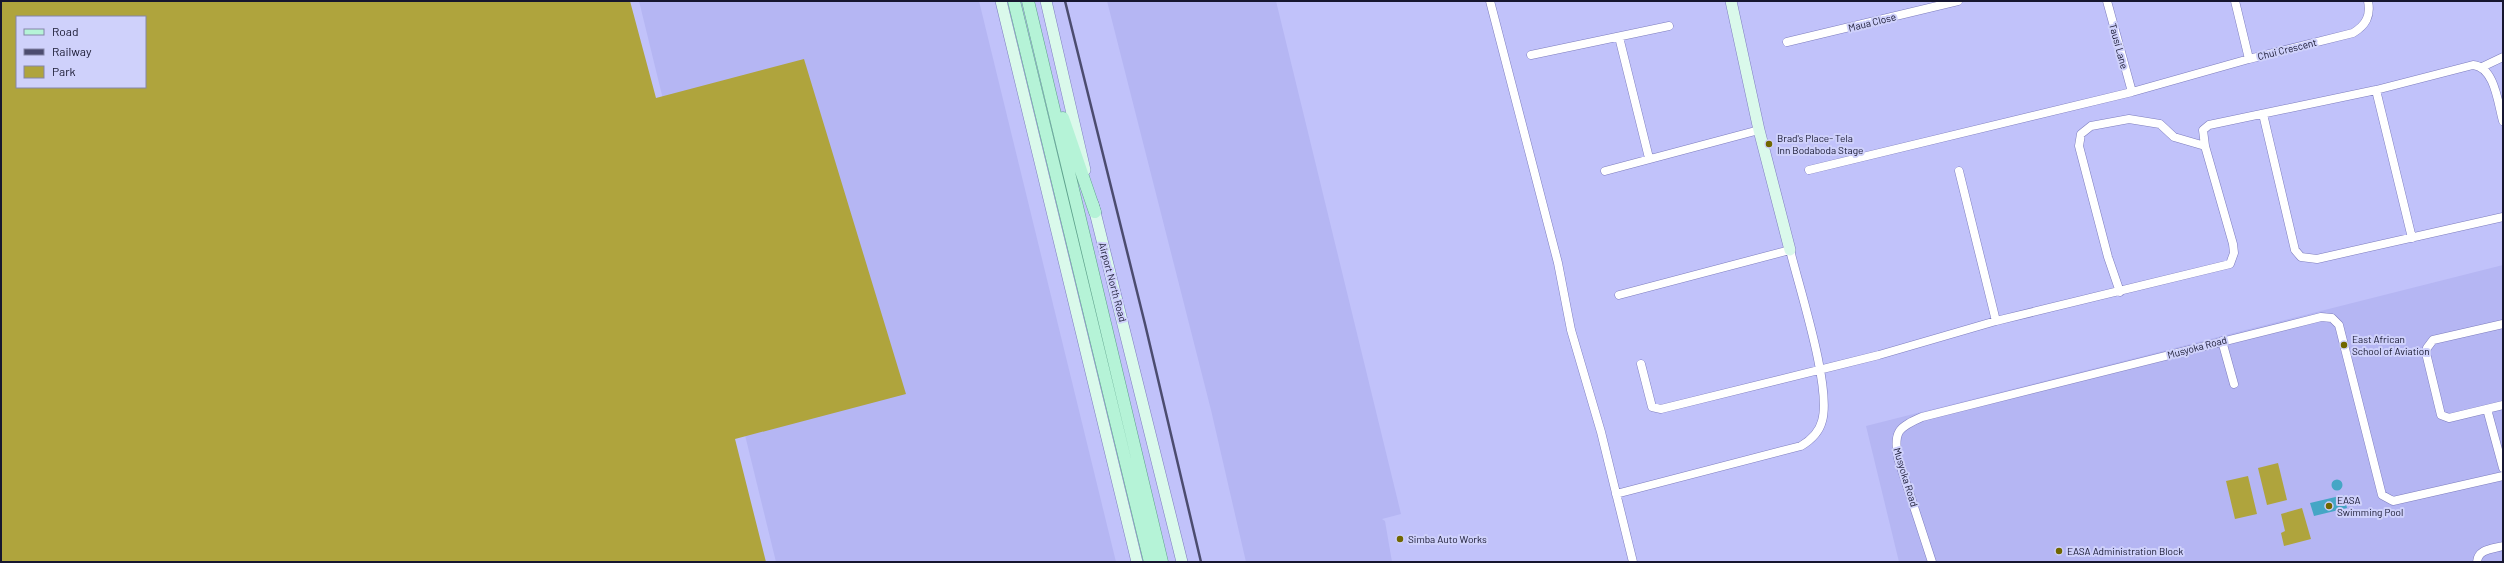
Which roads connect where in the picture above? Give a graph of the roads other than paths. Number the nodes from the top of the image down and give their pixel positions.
1 (1001, 1) edge
2 (1014, 1) edge
3 (1028, 1) edge
4 (1046, 1) edge
5 (1490, 1) edge
6 (1731, 1) edge
7 (1958, 1) edge
8 (2107, 1) edge
9 (2235, 1) edge
10 (2368, 1) edge
11 (1669, 26) dead end
12 (1619, 37) junction
13 (1787, 42) dead end
14 (1531, 55) dead end
15 (2503, 57) edge
16 (2249, 59) junction
17 (2482, 67) junction
18 (1049, 88) junction
19 (2376, 90) junction
20 (2132, 92) junction
21 (2263, 114) junction
22 (2503, 121) edge
23 (1759, 130) junction
24 (2204, 146) junction
25 (1649, 158) junction
26 (1809, 170) dead end
27 (1605, 171) dead end
28 (1959, 171) dead end
29 (1095, 212) junction
30 (2503, 217) edge
31 (2412, 238) junction
32 (1790, 250) junction
33 (2120, 292) junction
34 (1619, 296) dead end
35 (1996, 321) junction
36 (2503, 324) edge
37 (2222, 341) junction
38 (1641, 364) dead end
39 (1820, 370) junction
40 (2234, 384) dead end
41 (2503, 405) edge
42 (2487, 409) junction
43 (2503, 468) edge
44 (2503, 476) edge
45 (1616, 494) junction
46 (2503, 546) edge
47 (1136, 562) edge
48 (1150, 562) edge
49 (1162, 562) edge
50 (1182, 562) edge
51 (1633, 562) edge
52 (1932, 562) edge
53 (2476, 562) edge

1 - 47 main road
2 - 48 main road
3 - 18 main road, Airport North Road
4 - 29 main road, Airport North Road
5 - 45 street
6 - 23 main road
7 - 13 street, Maua Close
8 - 20 street, Tausi Lane
9 - 16 street, Chui Crescent
10 - 16 street, Chui Crescent
11 - 12 street
12 - 14 street
12 - 25 street
15 - 17 street
16 - 20 street
17 - 19 street
17 - 22 street
18 - 29 main road
18 - 49 main road, Airport North Road
19 - 21 street
19 - 31 street
20 - 26 street
21 - 24 street
21 - 31 street
23 - 25 street
23 - 32 main road
24 - 33 street
24 - 33 street
25 - 27 street
28 - 35 street
29 - 50 main road, Airport North Road
30 - 31 street
32 - 34 street
32 - 39 street
33 - 35 street
35 - 39 street
36 - 42 street
37 - 40 street
37 - 44 street, Musyoka Road
37 - 52 street, Musyoka Road
38 - 39 street
39 - 45 street
41 - 42 street
42 - 43 street
45 - 51 street
46 - 53 street

